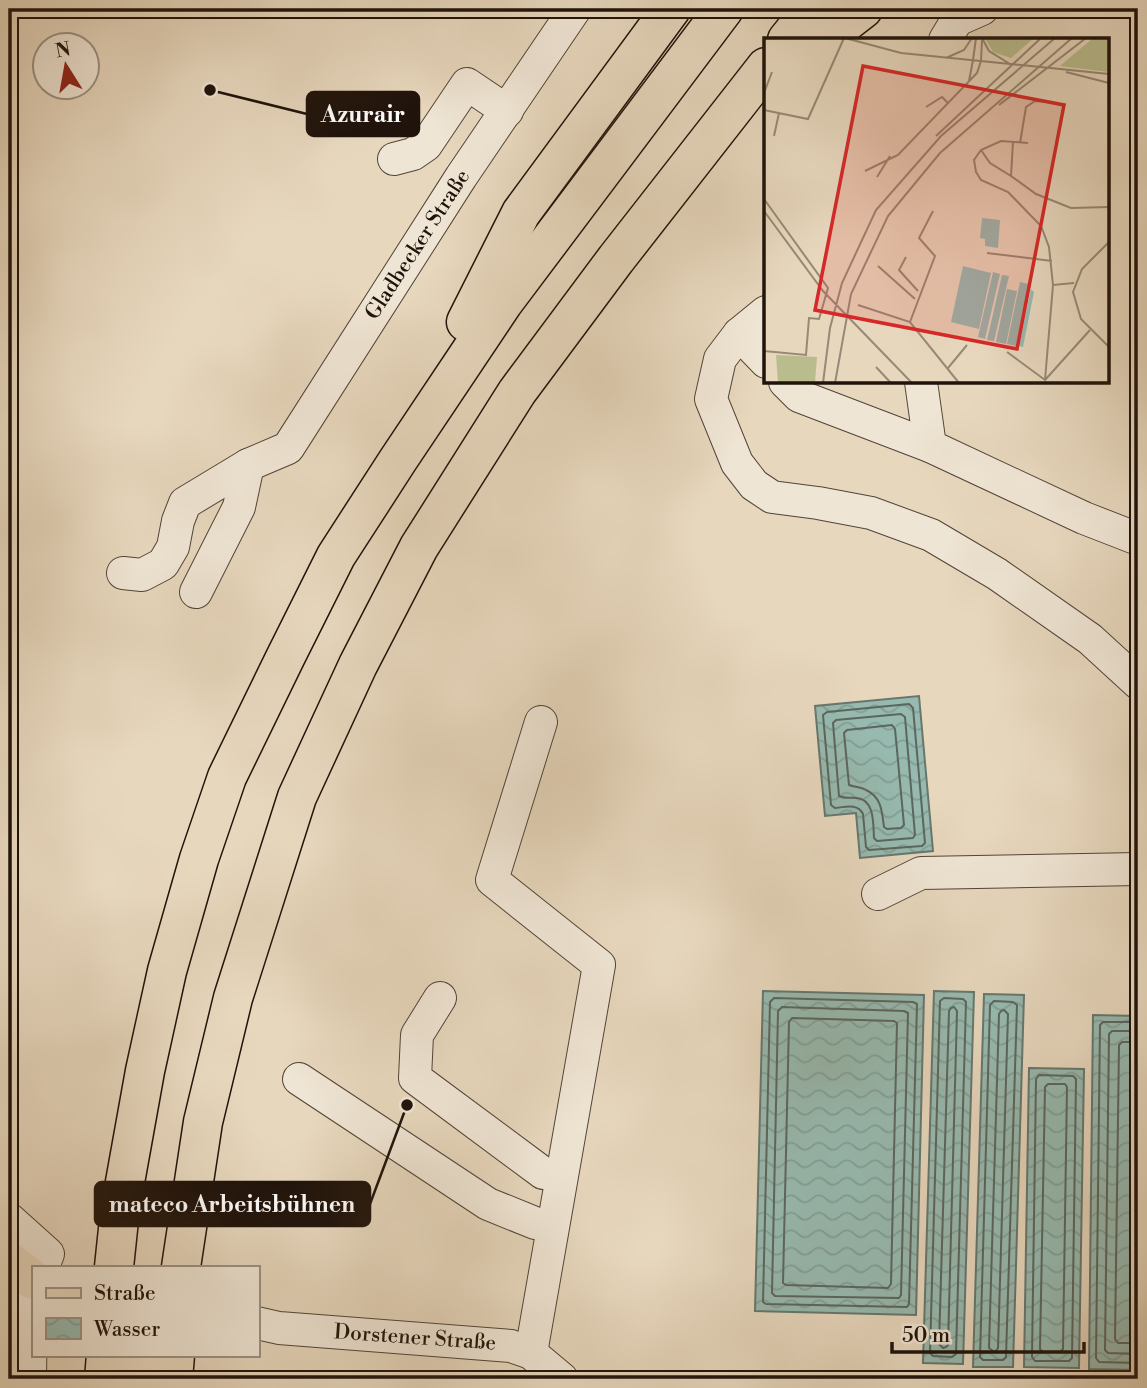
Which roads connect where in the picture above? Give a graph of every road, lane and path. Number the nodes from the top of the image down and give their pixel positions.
1 (575, 9) edge
2 (671, 9) edge
3 (724, 9) edge
4 (812, 9) edge
5 (863, 9) edge
6 (982, 9) edge
7 (789, 38) edge
8 (826, 38) edge
9 (946, 38) edge
10 (764, 68) edge
11 (764, 86) edge
12 (507, 111) junction
13 (727, 116) junction
14 (394, 159) dead end
15 (764, 313) edge
16 (739, 334) junction
17 (764, 361) edge
18 (786, 383) edge
19 (921, 383) edge
20 (930, 446) junction
21 (398, 460) junction
22 (248, 465) junction
23 (1138, 539) edge
24 (123, 573) dead end
25 (196, 592) dead end
26 (1138, 683) edge
27 (541, 722) dead end
28 (1138, 869) edge
29 (878, 894) dead end
30 (440, 998) dead end
31 (567, 1040) dead end
32 (299, 1079) dead end
33 (544, 1173) junction
34 (9, 1219) edge
35 (535, 1223) junction
36 (9, 1261) edge
37 (36, 1266) edge
38 (40, 1266) edge
39 (114, 1266) edge
40 (181, 1266) edge
41 (32, 1300) edge
42 (259, 1323) edge
43 (521, 1349) junction
44 (106, 1356) edge
45 (136, 1356) edge
46 (175, 1356) edge
47 (30, 1379) edge
48 (104, 1379) edge
49 (171, 1379) edge
50 (562, 1379) edge

1 - 12 street, Gladbecker Straße
2 - 21 main road
3 - 21 main road
4 - 7 main road
5 - 8 main road
6 - 9 street
10 - 13 main road
11 - 13 main road
12 - 14 street
12 - 22 street, Gladbecker Straße
13 - 40 main road
15 - 16 street
16 - 17 street
16 - 26 street
18 - 20 street
19 - 20 street
20 - 23 street
21 - 39 main road
22 - 24 street, Gladbecker Straße
22 - 25 street
27 - 43 street
28 - 29 street
30 - 33 street
31 - 33 street
32 - 35 street
33 - 35 street
34 - 38 street
35 - 43 street
36 - 37 main road
41 - 47 street
42 - 43 street, Dorstener Straße
43 - 50 street
44 - 48 main road
45 - 49 main road
46 - 49 main road

